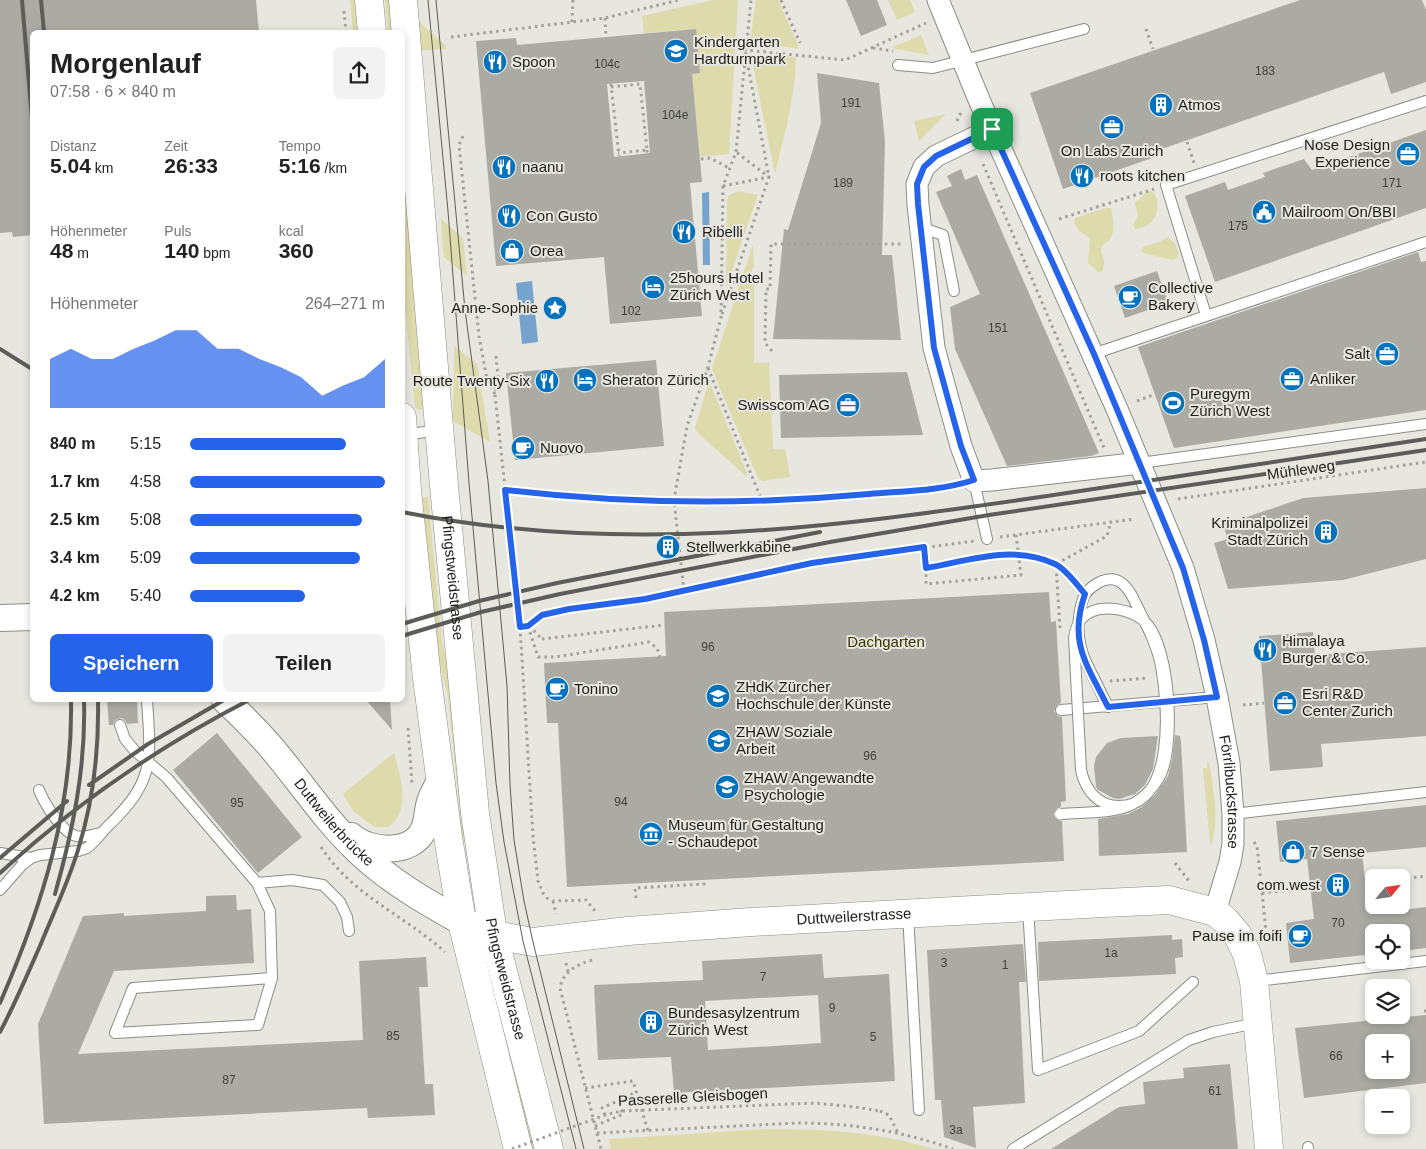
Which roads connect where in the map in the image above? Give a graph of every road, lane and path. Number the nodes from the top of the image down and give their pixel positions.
1 (402, 0) edge
2 (573, 0) edge
3 (679, 0) edge
4 (751, 0) edge
5 (781, 0) edge
6 (938, 0) edge
7 (668, 1) edge
8 (356, 4) edge
9 (604, 18) junction
10 (572, 22) junction
11 (926, 23) dead end
12 (1084, 29) dead end
13 (1146, 29) dead end
14 (347, 30) edge
15 (371, 30) edge
16 (405, 30) edge
17 (405, 34) edge
18 (606, 36) dead end
19 (451, 37) dead end
20 (800, 43) dead end
21 (1153, 49) dead end
22 (745, 50) junction
23 (963, 60) junction
24 (898, 64) dead end
25 (1426, 101) edge
26 (992, 129) junction
27 (463, 136) dead end
28 (1186, 142) dead end
29 (646, 150) junction
30 (736, 152) junction
31 (647, 157) dead end
32 (701, 159) dead end
33 (982, 162) dead end
34 (729, 168) junction
35 (1198, 175) junction
36 (769, 177) junction
37 (1166, 185) junction
38 (722, 186) junction
39 (1059, 219) dead end
40 (915, 235) junction
41 (1426, 242) edge
42 (954, 291) dead end
43 (1206, 315) junction
44 (721, 316) junction
45 (772, 351) dead end
46 (1094, 354) junction
47 (496, 356) dead end
48 (708, 367) junction
49 (1155, 394) dead end
50 (495, 395) junction
51 (1137, 401) dead end
52 (1426, 424) edge
53 (405, 429) edge
54 (440, 430) junction
55 (405, 460) edge
56 (1426, 462) edge
57 (1140, 463) junction
58 (1112, 467) junction
59 (974, 480) junction
60 (505, 490) junction
61 (1178, 499) dead end
62 (674, 500) junction
63 (762, 501) junction
64 (1135, 519) dead end
65 (1111, 521) junction
66 (1016, 535) junction
67 (987, 539) junction
68 (924, 547) junction
69 (1056, 564) junction
70 (927, 568) junction
71 (684, 591) junction
72 (1085, 594) junction
73 (0, 618) edge
74 (30, 618) edge
75 (664, 625) dead end
76 (528, 626) junction
77 (520, 627) junction
78 (1061, 632) dead end
79 (660, 657) dead end
80 (1150, 678) dead end
81 (1096, 683) junction
82 (1217, 697) junction
83 (146, 702) edge
84 (227, 702) edge
85 (1264, 703) dead end
86 (1243, 705) dead end
87 (1108, 707) junction
88 (1061, 710) dead end
89 (120, 724) dead end
90 (408, 726) dead end
91 (148, 761) junction
92 (440, 781) junction
93 (412, 787) dead end
94 (38, 790) dead end
95 (1426, 792) edge
96 (1061, 814) dead end
97 (1233, 814) junction
98 (325, 815) junction
99 (100, 833) junction
100 (0, 854) edge
101 (31, 858) junction
102 (1426, 876) edge
103 (1410, 878) edge
104 (704, 880) dead end
105 (258, 883) junction
106 (1310, 888) dead end
107 (0, 890) edge
108 (1262, 893) dead end
109 (636, 898) dead end
110 (586, 900) dead end
111 (553, 901) junction
112 (1028, 907) junction
113 (1215, 912) junction
114 (908, 913) junction
115 (556, 914) dead end
116 (462, 922) junction
117 (349, 931) dead end
118 (493, 933) junction
119 (598, 959) dead end
120 (1426, 961) edge
121 (566, 963) dead end
122 (568, 972) junction
123 (272, 978) junction
124 (1193, 982) dead end
125 (1254, 982) junction
126 (1259, 1022) junction
127 (585, 1088) junction
128 (637, 1092) junction
129 (618, 1101) junction
130 (919, 1110) dead end
131 (605, 1115) junction
132 (595, 1126) junction
133 (648, 1131) junction
134 (596, 1133) junction
135 (898, 1133) junction
136 (512, 1149) edge
137 (518, 1149) edge
138 (549, 1149) edge
139 (600, 1149) edge
140 (953, 1149) edge
141 (1012, 1149) edge
142 (1269, 1149) edge

1 - 16 main road, Pfingstweidstrasse
2 - 10 path
3 - 7 path
4 - 22 path
5 - 20 path
6 - 23 street, Förrlibuckstrasse
7 - 9 path
8 - 14 path
8 - 15 main road
9 - 10 path
9 - 18 path
10 - 19 path
11 - 22 path
12 - 23 lane
13 - 21 path
17 - 54 main road, Pfingstweidstrasse
22 - 30 path
22 - 36 path
23 - 24 lane
23 - 26 street, Förrlibuckstrasse
25 - 35 lane
26 - 40 street
26 - 46 street, Förrlibuckstrasse
27 - 50 path
28 - 35 path
29 - 29 path
29 - 31 path
30 - 34 path
30 - 36 path
32 - 34 path
33 - 58 path
34 - 38 path
35 - 37 lane
36 - 38 path
36 - 44 path
37 - 39 path
37 - 43 lane
38 - 44 path
40 - 42 lane
40 - 45 path
40 - 59 street
41 - 43 lane
43 - 46 lane
44 - 48 path
46 - 57 street, Förrlibuckstrasse
47 - 50 path
48 - 62 path
48 - 63 path
49 - 51 path
50 - 60 path
52 - 57 lane
53 - 54 lane
54 - 118 main road, Pfingstweidstrasse
55 - 92 main road, Pfingstweidstrasse
56 - 61 path, Mühleweg
57 - 58 street
57 - 82 street, Förrlibuckstrasse
58 - 59 street
59 - 63 path
59 - 67 lane
60 - 62 path
60 - 77 path
62 - 63 path
62 - 71 path
64 - 65 path
65 - 66 path
65 - 69 path
66 - 67 path
66 - 70 path
67 - 68 path
68 - 70 path
68 - 71 path
69 - 70 path, bridge
69 - 72 path, bridge
69 - 78 path
71 - 76 path
72 - 81 lane, bridge
72 - 96 lane, bridge
73 - 74 street
75 - 76 path, bridge
76 - 77 path
76 - 79 path
77 - 111 path
80 - 81 path
81 - 87 lane
82 - 87 lane
82 - 97 street, Förrlibuckstrasse
83 - 91 lane
84 - 98 street, Duttweilerbrücke
85 - 86 path
87 - 88 lane
89 - 91 lane
90 - 93 path
91 - 99 lane
91 - 105 lane
92 - 98 street
92 - 116 main road, Pfingstweidstrasse
94 - 99 lane
95 - 97 lane
97 - 113 street, Förrlibuckstrasse
98 - 116 street, Duttweilerbrücke
99 - 101 lane
100 - 101 lane
101 - 107 lane
102 - 103 path
104 - 109 path
105 - 117 lane
105 - 123 lane
106 - 108 path
110 - 111 path
111 - 115 path
112 - 113 main road, Duttweilerstrasse
112 - 114 main road, Duttweilerstrasse
112 - 124 lane
113 - 125 main road
114 - 118 main road, Duttweilerstrasse
114 - 130 lane
116 - 118 main road, Duttweilerstrasse
116 - 137 main road, Pfingstweidstrasse
118 - 138 main road, Pfingstweidstrasse
119 - 122 path
120 - 125 lane
121 - 122 path
122 - 127 path
123 - 123 lane
125 - 126 main road
126 - 141 lane
126 - 142 main road
127 - 128 path
127 - 132 path
128 - 129 path
128 - 133 path
129 - 131 path
129 - 132 path
131 - 135 path, Passerelle Gleisbogen, bridge
131 - 136 path, Passerelle Gleisbogen, bridge
132 - 134 path
133 - 134 path
133 - 135 path
134 - 139 path
135 - 140 path

